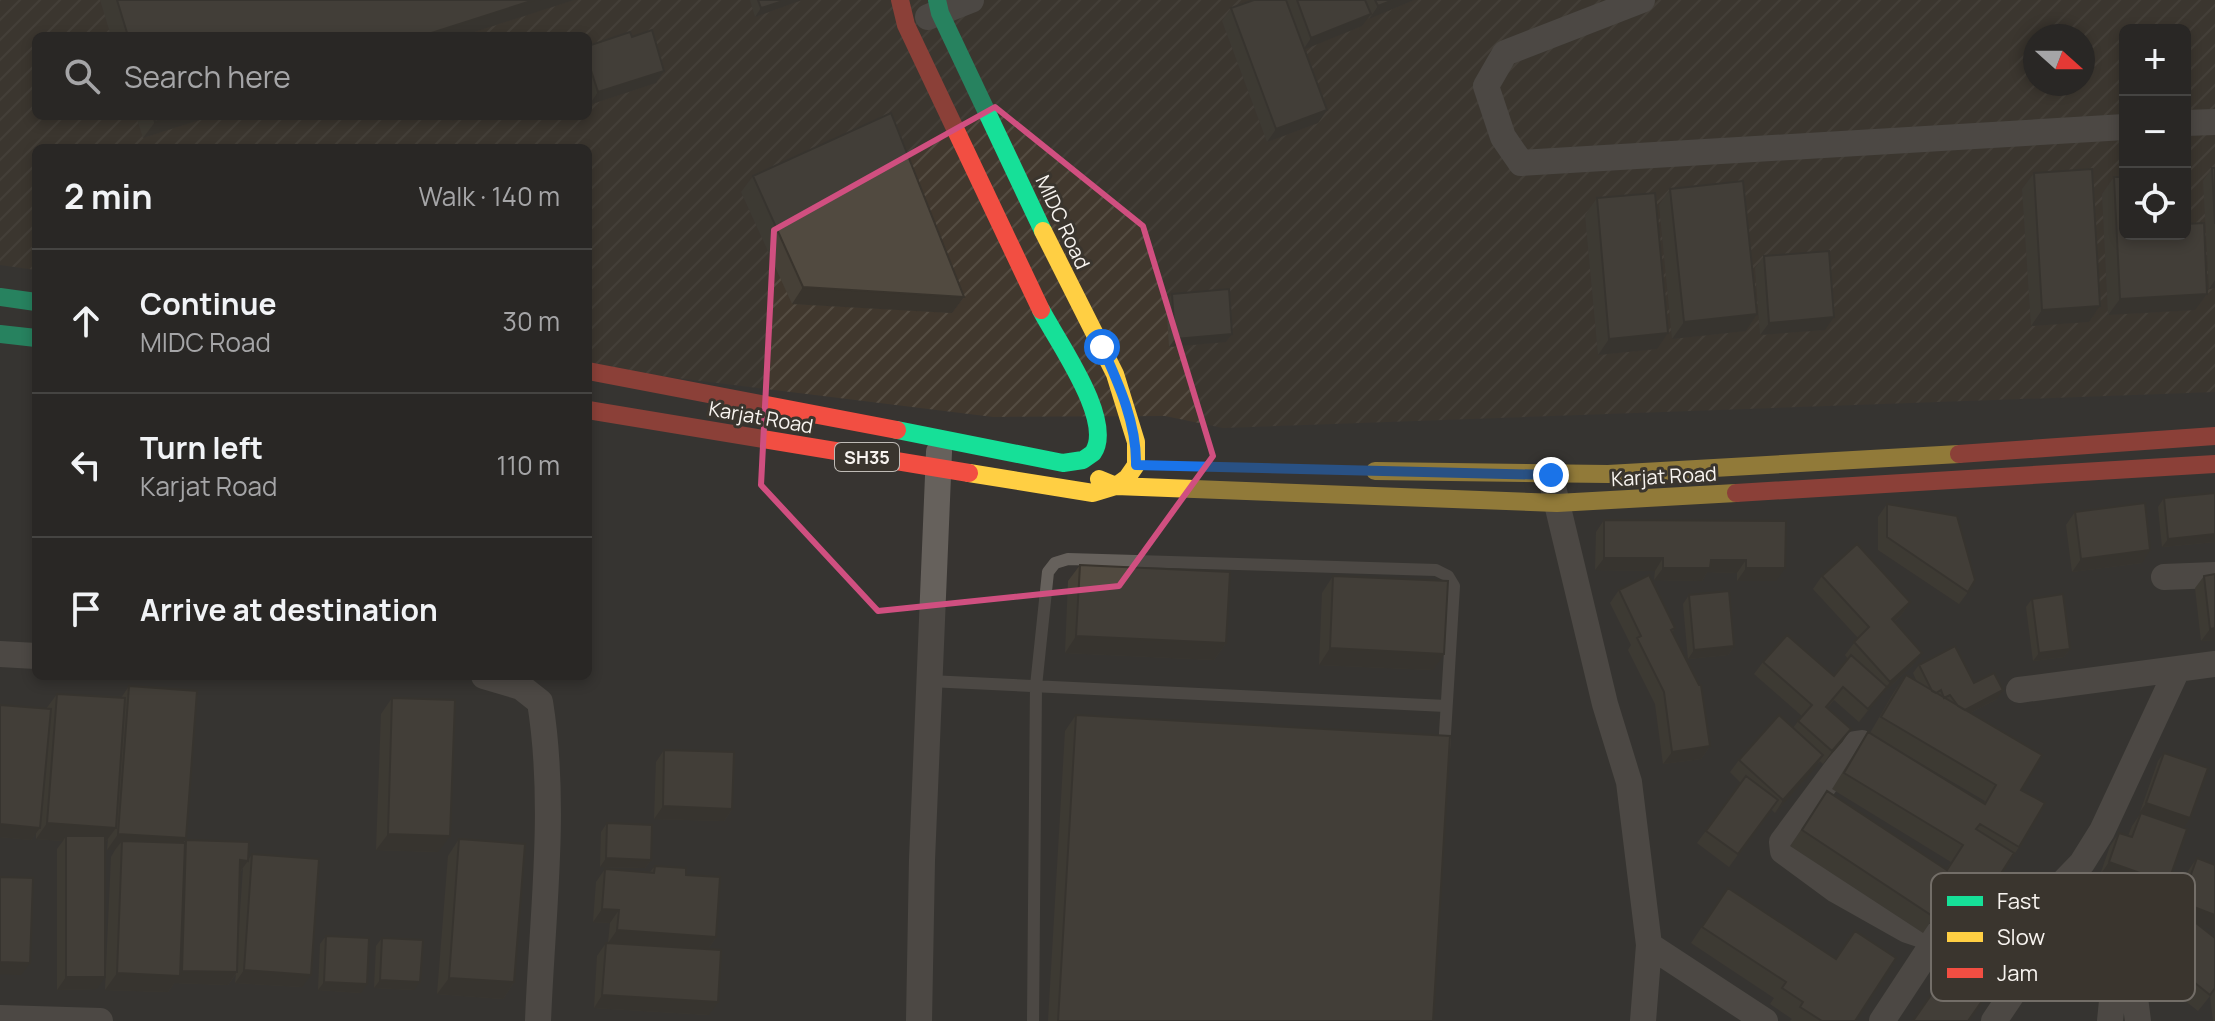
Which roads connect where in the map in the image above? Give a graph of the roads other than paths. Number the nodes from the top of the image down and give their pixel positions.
1 (971, 0) edge
2 (1642, 0) edge
3 (939, 6) edge
4 (903, 13) edge
5 (2215, 122) edge
6 (2191, 123) edge
7 (2119, 127) edge
8 (0, 297) edge
9 (32, 301) edge
10 (0, 334) edge
11 (32, 338) edge
12 (592, 372) edge
13 (592, 411) edge
14 (2215, 436) edge
15 (939, 440) junction
16 (1114, 462) junction
17 (2215, 464) edge
18 (938, 469) junction
19 (1359, 471) dead end
20 (1551, 475) junction
21 (1116, 486) junction
22 (1557, 503) junction
23 (2215, 575) edge
24 (2164, 577) dead end
25 (0, 654) edge
26 (32, 656) edge
27 (2215, 664) edge
28 (2177, 670) junction
29 (497, 680) edge
30 (929, 681) junction
31 (1036, 686) junction
32 (2019, 690) dead end
33 (1446, 706) junction
34 (1443, 769) edge
35 (1918, 775) edge
36 (1818, 794) junction
37 (1844, 810) edge
38 (2072, 873) edge
39 (1931, 938) edge
40 (1649, 945) junction
41 (1930, 948) dead end
42 (2007, 1001) edge
43 (2112, 1001) edge
44 (2135, 1001) edge
45 (0, 1018) edge
46 (100, 1021) edge
47 (538, 1021) edge
48 (919, 1021) edge
49 (1033, 1021) edge
50 (1643, 1021) edge
51 (1765, 1021) edge
52 (1882, 1021) edge
53 (1994, 1021) edge
54 (2110, 1021) edge
55 (2138, 1021) edge

1 - 3 street
2 - 7 street
3 - 4 street
3 - 16 main road, MIDC Road
4 - 16 main road
5 - 6 street
8 - 9 main road
10 - 11 main road
12 - 15 main road, Karjat Road / SH35
13 - 18 main road, Karjat Road / SH35
14 - 20 main road, Karjat Road
15 - 16 main road, Karjat Road / SH35
15 - 18 street
16 - 21 main road
16 - 21 main road
17 - 22 main road, Karjat Road
18 - 21 main road, Karjat Road / SH35
18 - 30 street
19 - 20 main road, Karjat Road
20 - 22 street
21 - 22 main road, Karjat Road
22 - 40 street
23 - 24 street
25 - 26 street
27 - 28 street
28 - 32 street
28 - 38 street
29 - 47 street
30 - 31 lane
30 - 48 street
31 - 33 lane
31 - 33 lane
31 - 49 lane
33 - 34 lane
35 - 36 street
36 - 37 street
36 - 39 street
40 - 50 street
40 - 51 street
41 - 52 street
42 - 53 street
43 - 54 street
44 - 55 street
45 - 46 street

